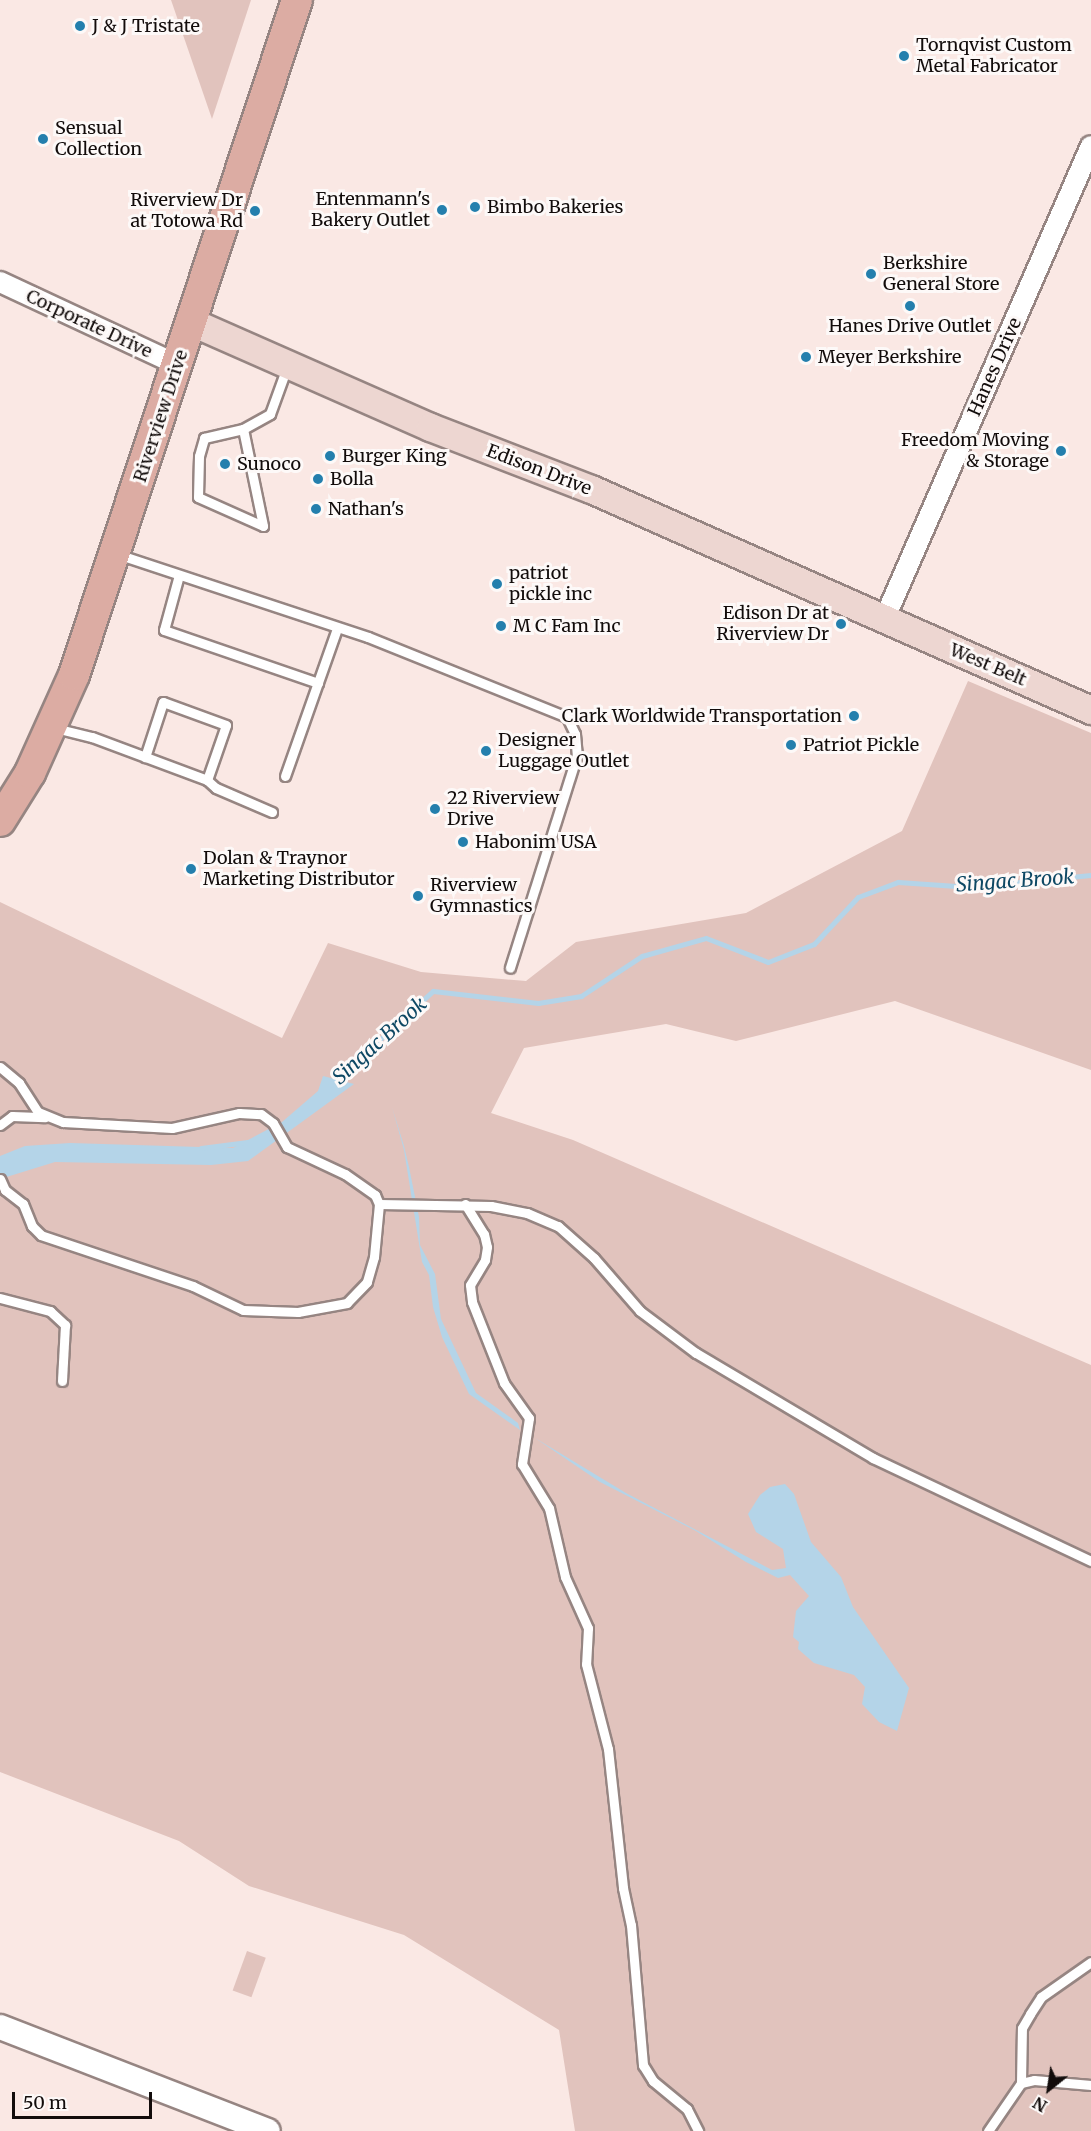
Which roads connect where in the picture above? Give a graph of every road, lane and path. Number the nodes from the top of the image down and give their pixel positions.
1 (297, 0) edge
2 (1091, 146) edge
3 (0, 282) edge
4 (192, 322) junction
5 (178, 365) junction
6 (288, 365) junction
7 (243, 429) junction
8 (116, 554) junction
9 (179, 575) junction
10 (884, 620) junction
11 (337, 628) junction
12 (318, 682) junction
13 (1091, 710) edge
14 (53, 727) junction
15 (146, 757) junction
16 (285, 776) dead end
17 (207, 780) junction
18 (272, 812) dead end
19 (0, 821) edge
20 (510, 968) dead end
21 (0, 1068) edge
22 (45, 1117) junction
23 (0, 1125) edge
24 (2, 1183) edge
25 (379, 1204) junction
26 (465, 1204) junction
27 (0, 1298) edge
28 (62, 1381) dead end
29 (1091, 1561) edge
30 (1091, 1962) edge
31 (0, 2027) edge
32 (1021, 2083) junction
33 (1091, 2085) edge
34 (268, 2131) edge
35 (698, 2131) edge
36 (988, 2131) edge

1 - 4 main road, Riverview Drive
2 - 10 street, Hanes Drive
3 - 5 street, Corporate Drive
4 - 5 main road, Riverview Drive
4 - 6 main road, Edison Drive
5 - 8 main road, Riverview Drive
6 - 7 lane
6 - 10 main road, Edison Drive
7 - 7 lane
8 - 9 lane
8 - 14 main road, Riverview Drive
9 - 11 lane
9 - 12 lane
10 - 13 main road, West Belt
11 - 12 lane
11 - 20 lane
12 - 16 lane
14 - 15 lane
14 - 19 main road, Riverview Drive
15 - 17 lane
15 - 17 lane
17 - 18 lane
21 - 22 lane
22 - 23 lane
22 - 25 lane
24 - 25 lane
25 - 26 lane
26 - 29 lane
26 - 35 lane
27 - 28 lane
30 - 32 lane
31 - 34 street
32 - 33 lane
32 - 36 lane

